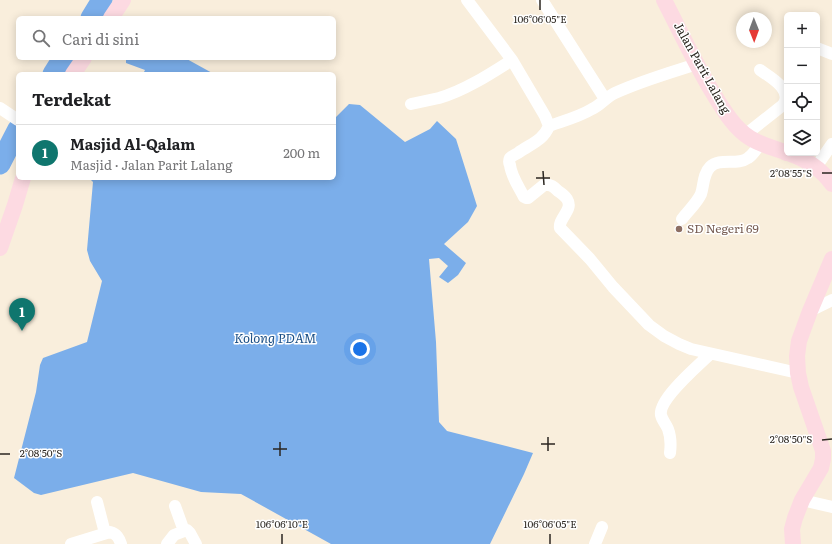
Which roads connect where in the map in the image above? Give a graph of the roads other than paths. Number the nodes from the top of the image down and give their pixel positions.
1 (123, 0) edge
2 (468, 0) edge
3 (542, 0) edge
4 (664, 0) edge
5 (112, 16) edge
6 (820, 49) edge
7 (832, 54) edge
8 (83, 60) edge
9 (512, 60) junction
10 (696, 64) junction
11 (760, 70) dead end
12 (74, 72) edge
13 (604, 99) junction
14 (411, 104) dead end
15 (549, 126) junction
16 (745, 135) junction
17 (760, 144) junction
18 (832, 144) edge
19 (784, 152) edge
20 (794, 156) edge
21 (816, 167) junction
22 (22, 180) edge
23 (832, 184) edge
24 (682, 218) dead end
25 (0, 248) edge
26 (832, 259) edge
27 (832, 300) edge
28 (810, 311) junction
29 (710, 354) junction
30 (798, 373) junction
31 (827, 446) edge
32 (670, 453) dead end
33 (802, 500) junction
34 (97, 502) dead end
35 (175, 506) dead end
36 (832, 507) edge
37 (602, 527) dead end
38 (184, 531) junction
39 (105, 533) junction
40 (71, 544) edge
41 (121, 544) edge
42 (167, 544) edge
43 (196, 544) edge
44 (595, 544) edge
45 (793, 544) edge

1 - 5 street
2 - 9 street
3 - 13 street
4 - 10 street, Jalan Parit Lalang
6 - 7 street
8 - 12 street
9 - 14 street
9 - 15 street
10 - 13 street
10 - 16 street, Jalan Parit Lalang
11 - 16 street
13 - 15 street
15 - 29 street
16 - 17 street, Jalan Parit Lalang
17 - 19 street, Jalan Parit Lalang
17 - 24 street
18 - 21 street
20 - 21 street, Jalan Parit Lalang
21 - 23 street, Jalan Parit Lalang
22 - 25 street
26 - 28 street
27 - 28 street
28 - 30 street
29 - 30 street
29 - 32 street
30 - 31 street
31 - 33 street
33 - 36 street
33 - 45 street
34 - 39 street
35 - 38 street
37 - 44 street
38 - 42 street
38 - 43 street
39 - 40 street
39 - 41 street

